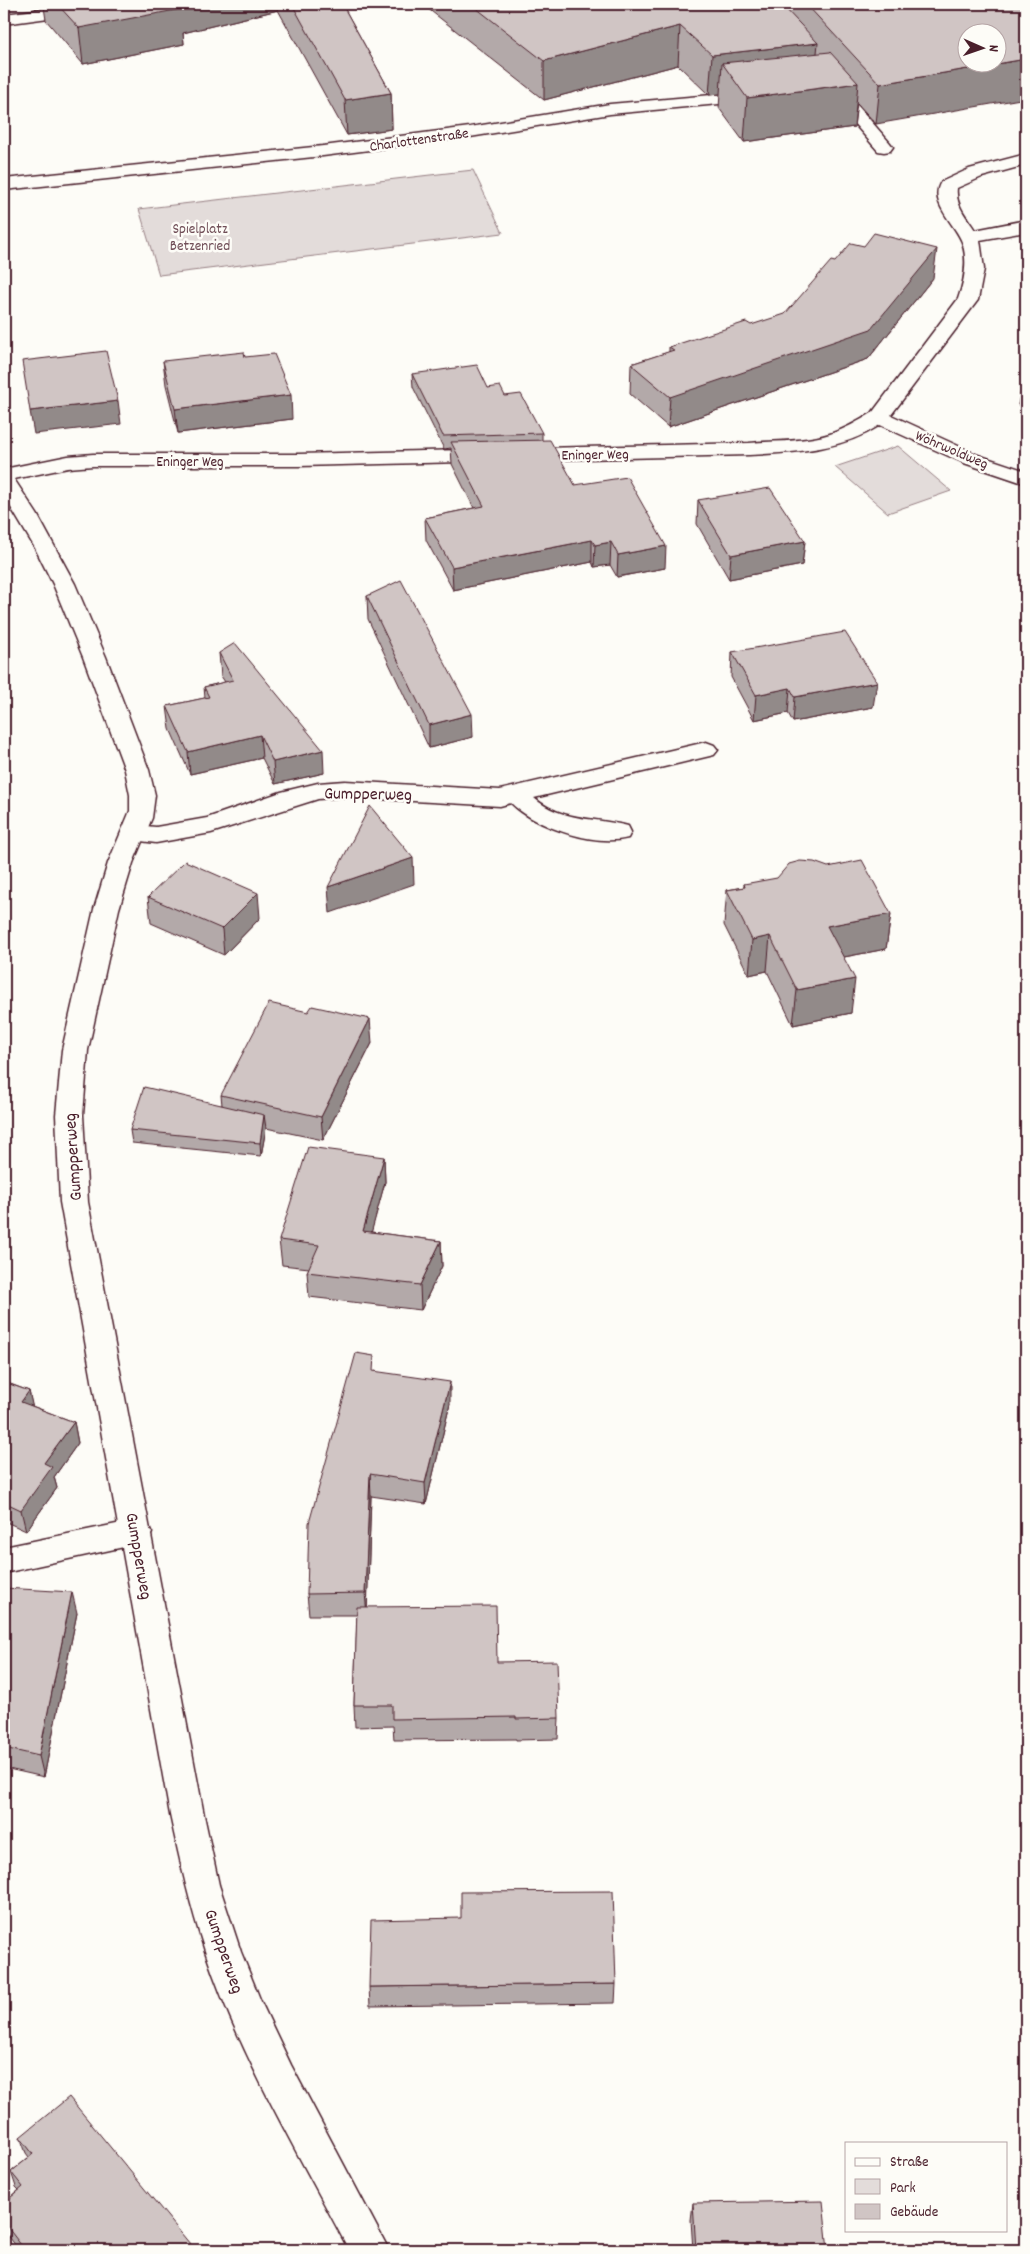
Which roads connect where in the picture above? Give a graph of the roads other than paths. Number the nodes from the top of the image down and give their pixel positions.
1 (115, 4) edge
2 (4, 19) edge
3 (822, 84) edge
4 (775, 94) edge
5 (884, 147) dead end
6 (1026, 160) edge
7 (4, 185) edge
8 (1026, 226) edge
9 (970, 237) junction
10 (879, 417) junction
11 (4, 475) edge
12 (1026, 478) edge
13 (4, 481) edge
14 (706, 750) dead end
15 (517, 795) junction
16 (618, 832) dead end
17 (134, 833) junction
18 (136, 1533) junction
19 (4, 1560) edge
20 (370, 2250) edge

1 - 2 street
3 - 5 street
4 - 7 street, Charlottenstraße
6 - 9 street
8 - 9 street
9 - 10 street, Eninger Weg
10 - 11 street, Eninger Weg
10 - 12 street, Wöhrwoldweg
13 - 17 street, Gumpperweg
14 - 15 street, Gumpperweg
15 - 16 street
15 - 17 street, Gumpperweg
17 - 18 street, Gumpperweg
18 - 19 street
18 - 20 street, Gumpperweg

